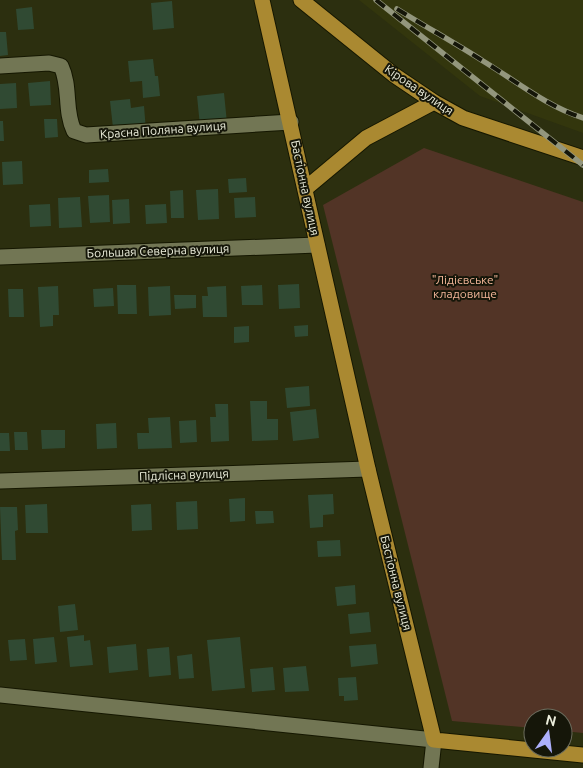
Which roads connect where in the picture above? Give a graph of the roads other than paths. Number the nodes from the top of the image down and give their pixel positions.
1 (262, 0) edge
2 (301, 0) edge
3 (0, 66) edge
4 (434, 102) junction
5 (291, 122) junction
6 (583, 158) edge
7 (305, 189) junction
8 (317, 245) junction
9 (0, 257) edge
10 (368, 469) junction
11 (0, 481) edge
12 (0, 695) edge
13 (434, 740) junction
14 (583, 755) edge
15 (431, 768) edge

1 - 5 main road, Бастіонна вулиця
2 - 4 main road, Кірова вулиця
3 - 5 street, Красна Поляна вулиця
4 - 6 main road, Кірова вулиця
4 - 7 main road
5 - 7 main road, Бастіонна вулиця
7 - 8 main road, Бастіонна вулиця
8 - 9 street, Большая Северна вулиця
8 - 10 main road, Бастіонна вулиця
10 - 11 street, Підлісна вулиця
10 - 13 main road, Бастіонна вулиця
12 - 13 street
13 - 14 main road
13 - 15 street

